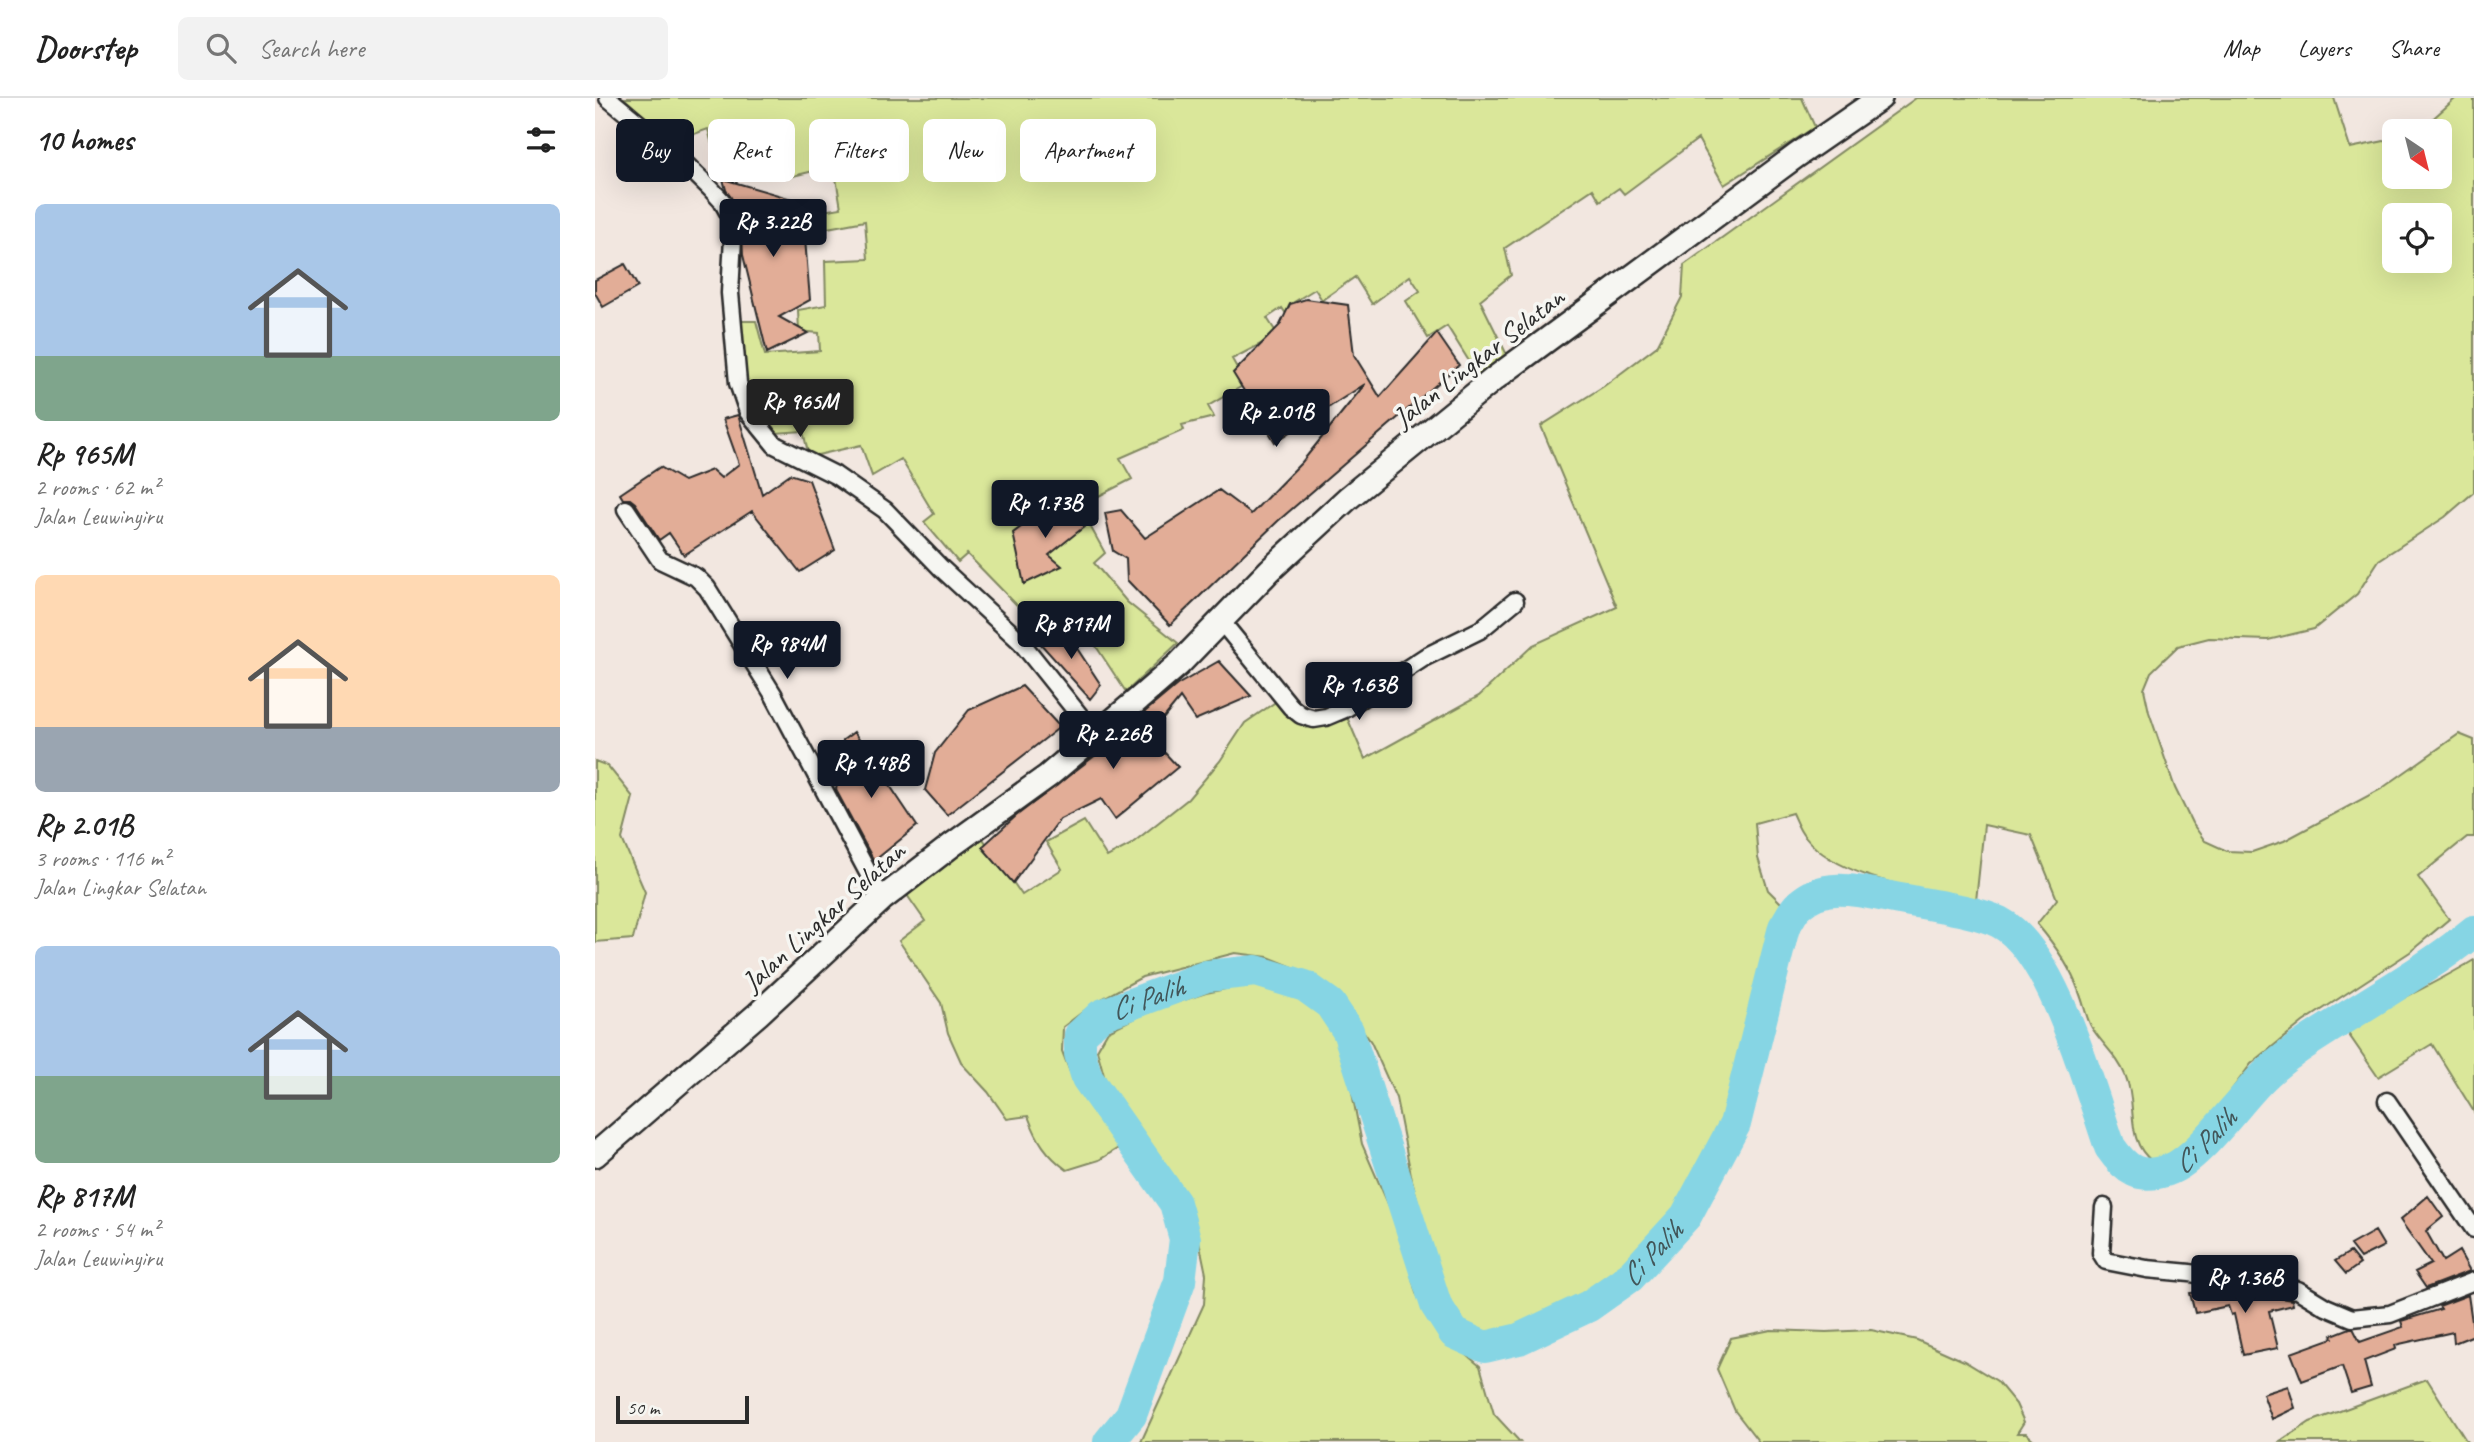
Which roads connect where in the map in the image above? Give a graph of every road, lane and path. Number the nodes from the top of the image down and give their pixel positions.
1 (608, 98) edge
2 (1880, 98) edge
3 (626, 509) dead end
4 (1515, 601) dead end
5 (1221, 621) junction
6 (1096, 736) junction
7 (882, 900) junction
8 (2387, 1101) dead end
9 (595, 1155) edge
10 (2104, 1207) dead end
11 (2474, 1229) edge
12 (2474, 1281) edge

1 - 6 street
2 - 5 street, Jalan Lingkar Selatan
3 - 7 street
4 - 5 street
5 - 6 street, Jalan Lingkar Selatan
6 - 7 street, Jalan Lingkar Selatan
7 - 9 street, Jalan Lingkar Selatan
8 - 11 street
10 - 12 street

